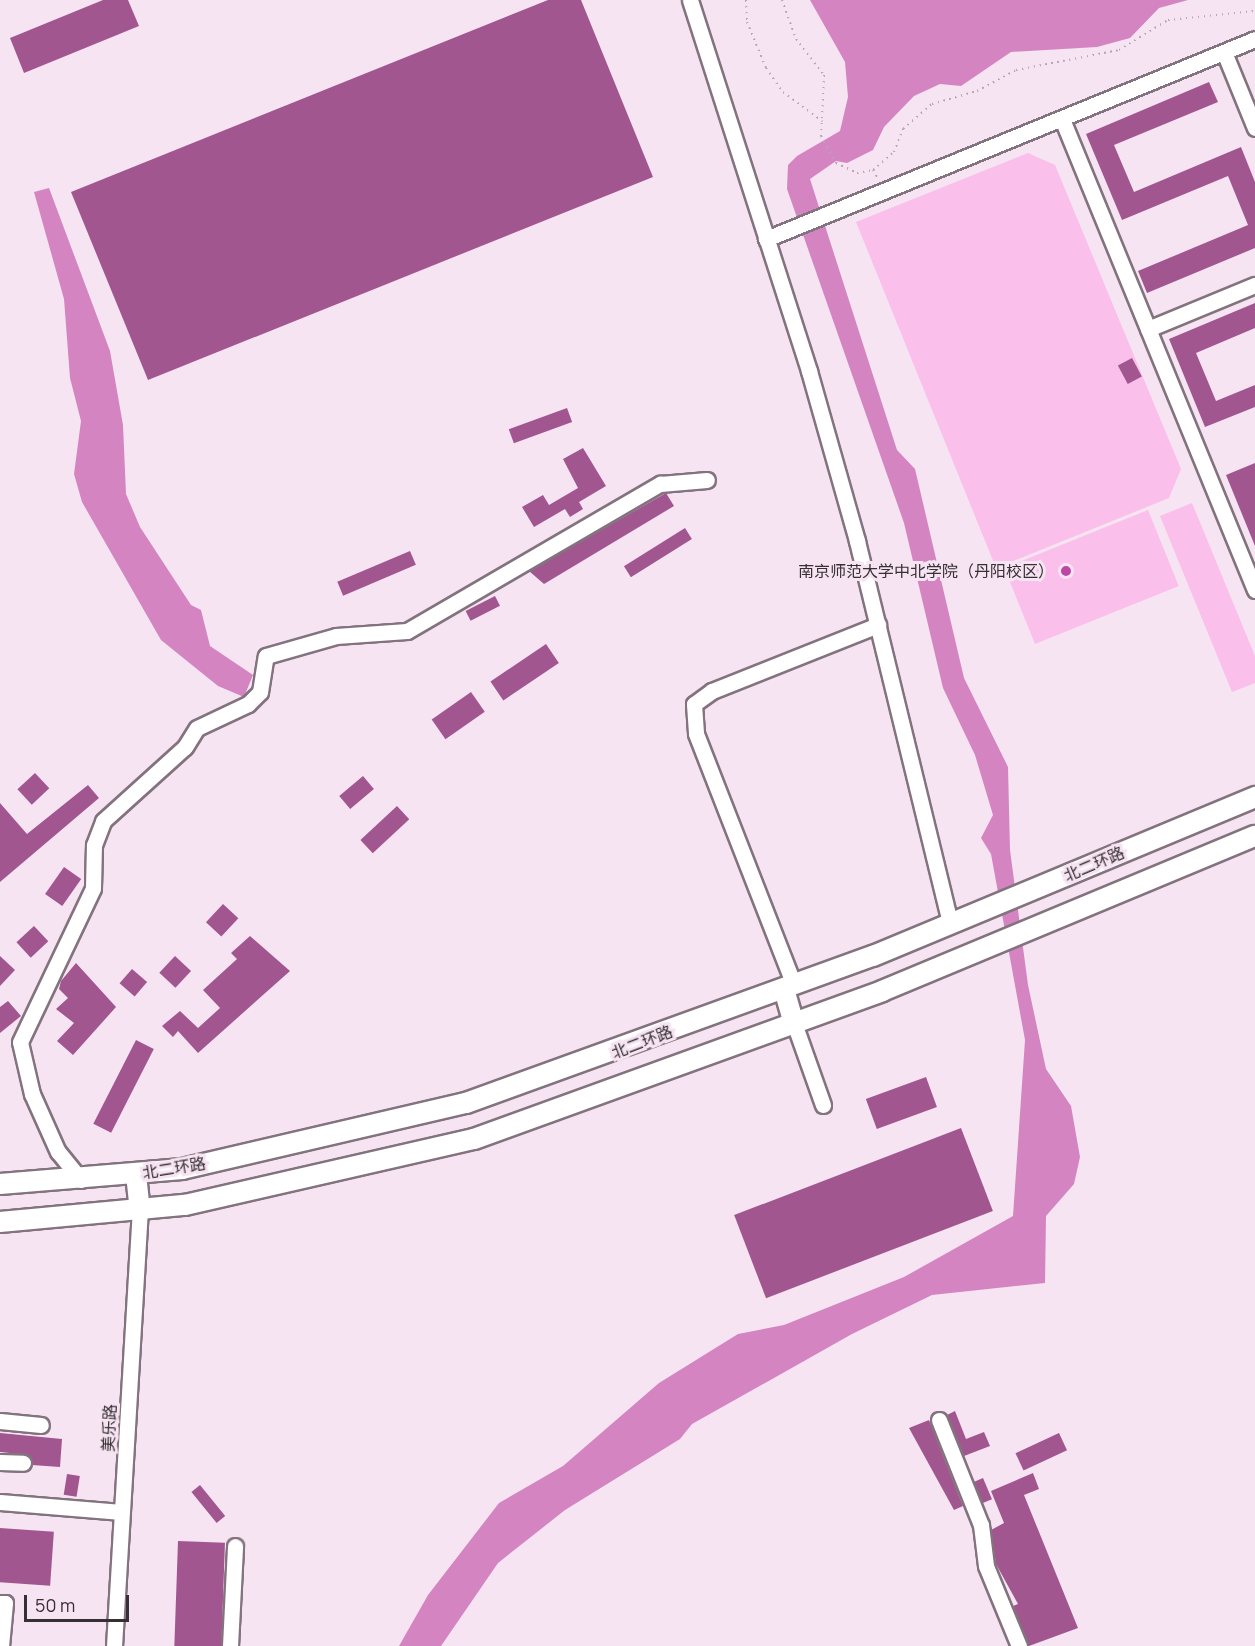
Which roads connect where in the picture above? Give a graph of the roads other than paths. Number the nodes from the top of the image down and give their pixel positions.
1 (690, 0) edge
2 (1255, 39) edge
3 (1224, 52) junction
4 (1062, 119) junction
5 (1255, 128) edge
6 (766, 239) junction
7 (1255, 285) edge
8 (1148, 329) junction
9 (707, 480) dead end
10 (1255, 590) edge
11 (878, 625) junction
12 (1255, 796) edge
13 (1255, 836) edge
14 (950, 923) junction
15 (789, 987) junction
16 (794, 1023) junction
17 (823, 1105) dead end
18 (136, 1174) junction
19 (81, 1180) junction
20 (0, 1184) edge
21 (140, 1212) junction
22 (0, 1222) edge
23 (939, 1420) dead end
24 (0, 1421) edge
25 (41, 1425) dead end
26 (0, 1462) edge
27 (23, 1463) dead end
28 (0, 1502) edge
29 (122, 1512) junction
30 (235, 1546) dead end
31 (0, 1603) edge
32 (1, 1646) edge
33 (114, 1646) edge
34 (230, 1646) edge
35 (1019, 1646) edge

1 - 6 street
2 - 3 street
3 - 4 street
3 - 5 street
4 - 6 street
4 - 8 street
6 - 11 street
7 - 8 street
8 - 10 street
9 - 19 street
11 - 14 street
11 - 15 street
12 - 14 main road, 北二环路
13 - 16 main road
14 - 15 main road, 北二环路
15 - 16 main road
15 - 18 main road, 北二环路
16 - 17 street
16 - 21 main road
18 - 19 main road, 北二环路
18 - 21 main road
19 - 20 main road, 北二环路
21 - 22 main road
21 - 29 street, 美乐路
23 - 35 street
24 - 25 street
26 - 27 street
28 - 29 street
29 - 33 street, 美乐路
30 - 34 street
31 - 32 street

